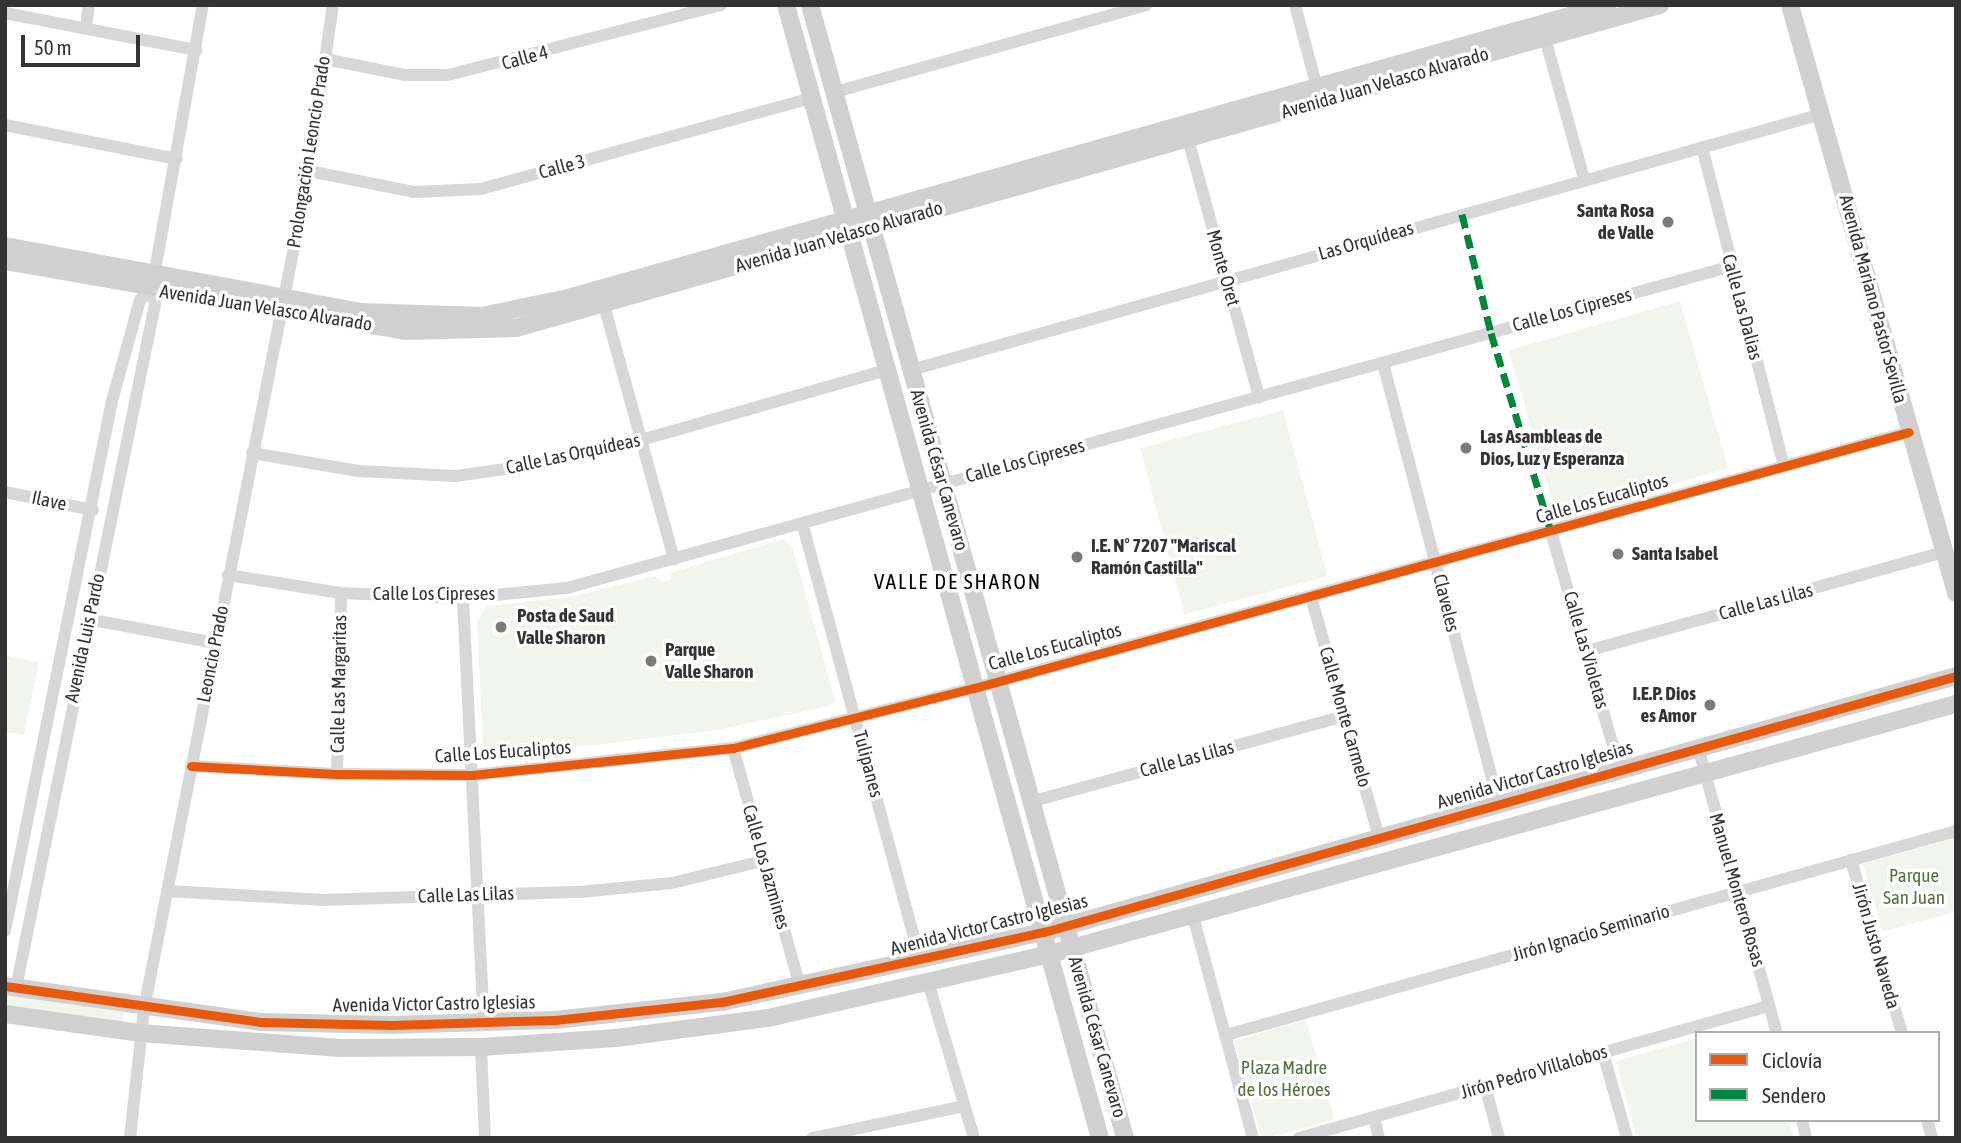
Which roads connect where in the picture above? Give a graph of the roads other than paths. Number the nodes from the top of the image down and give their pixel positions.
1 (89, 5) edge
2 (203, 5) edge
3 (333, 5) edge
4 (721, 5) edge
5 (786, 5) edge
6 (810, 5) edge
7 (1146, 5) edge
8 (1294, 5) edge
9 (1608, 5) edge
10 (1660, 5) edge
11 (1790, 5) edge
12 (5, 13) edge
13 (86, 29) junction
14 (1545, 38) junction
15 (196, 50) junction
16 (325, 59) junction
17 (835, 92) junction
18 (1320, 95) junction
19 (812, 98) junction
20 (1822, 114) junction
21 (5, 125) edge
22 (1188, 139) junction
23 (1702, 147) junction
24 (177, 159) junction
25 (309, 171) junction
26 (1584, 179) junction
27 (868, 221) junction
28 (847, 227) junction
29 (5, 246) edge
30 (5, 261) edge
31 (1732, 266) junction
32 (1226, 281) junction
33 (153, 283) junction
34 (604, 305) junction
35 (282, 306) junction
36 (1383, 363) junction
37 (887, 370) junction
38 (911, 370) junction
39 (1259, 397) junction
40 (1909, 432) junction
41 (641, 440) junction
42 (252, 453) junction
43 (1784, 467) junction
44 (943, 484) junction
45 (920, 490) junction
46 (5, 492) edge
47 (93, 510) junction
48 (803, 526) junction
49 (1551, 532) junction
50 (1945, 552) junction
51 (674, 560) junction
52 (1436, 563) junction
53 (228, 575) junction
54 (341, 593) junction
55 (1956, 593) edge
56 (1311, 597) junction
57 (463, 598) junction
58 (88, 619) junction
59 (215, 643) junction
60 (1587, 652) junction
61 (1956, 676) edge
62 (998, 681) junction
63 (974, 688) junction
64 (1956, 704) edge
65 (1345, 716) junction
66 (855, 720) junction
67 (1698, 747) junction
68 (733, 748) junction
69 (191, 766) junction
70 (1620, 769) junction
71 (1704, 772) junction
72 (337, 774) junction
73 (472, 775) junction
74 (1030, 802) junction
75 (1499, 804) junction
76 (1956, 831) edge
77 (1379, 838) junction
78 (1852, 860) junction
79 (762, 862) junction
80 (167, 891) junction
81 (1737, 892) junction
82 (478, 895) junction
83 (1193, 916) junction
84 (1065, 926) junction
85 (5, 931) edge
86 (1044, 932) junction
87 (1073, 948) junction
88 (1050, 954) junction
89 (921, 962) junction
90 (929, 985) junction
91 (800, 986) junction
92 (11, 987) edge
93 (1769, 1006) junction
94 (144, 1009) junction
95 (5, 1014) edge
96 (484, 1024) junction
97 (1776, 1031) edge
98 (1901, 1031) edge
99 (140, 1033) junction
100 (1226, 1035) junction
101 (481, 1047) junction
102 (1603, 1053) junction
103 (1485, 1086) junction
104 (964, 1106) junction
105 (1374, 1117) junction
106 (130, 1138) edge
107 (485, 1138) edge
108 (812, 1138) edge
109 (974, 1138) edge
110 (1100, 1138) edge
111 (1125, 1138) edge
112 (1254, 1138) edge
113 (1299, 1138) edge
114 (1379, 1138) edge
115 (1499, 1138) edge
116 (1627, 1138) edge

1 - 13 street
2 - 15 street, Avenida Luis Pardo
3 - 16 street, Prolongación Leoncio Prado
4 - 16 street, Calle 4
5 - 19 street, Avenida César Canevaro
6 - 17 street, Avenida César Canevaro
7 - 17 street
8 - 18 street
9 - 18 street, Avenida Juan Velasco Alvarado
10 - 14 street, Avenida Juan Velasco Alvarado
11 - 20 street, Avenida Mariano Pastor Sevilla
12 - 13 street
13 - 15 street
14 - 18 street, Avenida Juan Velasco Alvarado
14 - 26 street
15 - 24 street, Avenida Luis Pardo
16 - 25 street, Prolongación Leoncio Prado
17 - 27 street, Avenida César Canevaro
18 - 22 street, Avenida Juan Velasco Alvarado
18 - 27 street, Avenida Juan Velasco Alvarado
19 - 25 street, Calle 3
19 - 28 street, Avenida César Canevaro
20 - 23 street, Las Orquídeas
20 - 40 street, Avenida Mariano Pastor Sevilla
21 - 24 street
22 - 27 street, Avenida Juan Velasco Alvarado
22 - 32 street, Monte Oret
23 - 26 street, Las Orquídeas
23 - 31 street, Calle Las Dalias
24 - 33 street, Avenida Luis Pardo
25 - 35 street, Prolongación Leoncio Prado
26 - 32 street, Las Orquídeas
27 - 28 street, Avenida Juan Velasco Alvarado
27 - 38 street, Avenida César Canevaro
28 - 34 street, Avenida Juan Velasco Alvarado
28 - 35 street, Avenida Juan Velasco Alvarado
28 - 37 street, Avenida César Canevaro
29 - 33 street, Avenida Juan Velasco Alvarado
30 - 33 street, Avenida Juan Velasco Alvarado
31 - 36 street, Calle Los Cipreses
31 - 43 street, Calle Las Dalias
32 - 38 street, Las Orquídeas
32 - 39 street, Monte Oret
33 - 35 street, Avenida Juan Velasco Alvarado
33 - 47 street, Avenida Luis Pardo
33 - 58 street, Avenida Luis Pardo
34 - 35 street, Avenida Juan Velasco Alvarado
34 - 41 street
35 - 42 street, Leoncio Prado
36 - 39 street, Calle Los Cipreses
36 - 52 street, Claveles
37 - 41 street, Calle Las Orquídeas
37 - 45 street, Avenida César Canevaro
38 - 44 street, Avenida César Canevaro
39 - 44 street, Calle Los Cipreses
40 - 43 street, Calle Los Eucaliptos
40 - 50 street, Avenida Mariano Pastor Sevilla
41 - 42 street, Calle Las Orquídeas
41 - 51 street
42 - 53 street, Leoncio Prado
43 - 49 street, Calle Los Eucaliptos
44 - 45 street, Calle Los Cipreses
44 - 62 street, Avenida César Canevaro
45 - 48 street, Calle Los Cipreses
45 - 63 street, Avenida César Canevaro
46 - 47 street, Ilave
47 - 85 street, Avenida Luis Pardo
48 - 51 street, Calle Los Cipreses
48 - 66 street, Tulipanes
49 - 52 street, Calle Los Eucaliptos
49 - 60 street, Calle Las Violetas
50 - 55 street, Avenida Mariano Pastor Sevilla
50 - 60 street, Calle Las Lilas
51 - 57 street, Calle Los Cipreses
52 - 56 street, Calle Los Eucaliptos
52 - 75 street, Claveles
53 - 54 street, Calle Los Cipreses
53 - 59 street, Leoncio Prado
54 - 57 street, Calle Los Cipreses
54 - 72 street, Calle Las Margaritas
56 - 62 street, Calle Los Eucaliptos
56 - 65 street, Calle Monte Carmelo
57 - 73 street
58 - 59 street
58 - 92 street, Avenida Luis Pardo
59 - 69 street, Leoncio Prado
60 - 70 street, Calle Las Violetas
61 - 67 street, Avenida Victor Castro Iglesias
62 - 63 street, Calle Los Eucaliptos
62 - 74 street, Avenida César Canevaro
63 - 66 street, Calle Los Eucaliptos
63 - 86 street, Avenida César Canevaro
64 - 71 street
65 - 74 street, Calle Las Lilas
65 - 77 street, Calle Monte Carmelo
66 - 68 street, Calle Los Eucaliptos
66 - 89 street, Tulipanes
67 - 70 street, Avenida Victor Castro Iglesias
67 - 71 street, Manuel Montero Rosas
68 - 73 street, Calle Los Eucaliptos
68 - 79 street, Calle Los Jazmines
69 - 72 street, Calle Los Eucaliptos
69 - 80 street, Leoncio Prado
70 - 75 street, Avenida Victor Castro Iglesias
71 - 81 street, Manuel Montero Rosas
71 - 83 street
72 - 73 street, Calle Los Eucaliptos
73 - 82 street
74 - 84 street, Avenida César Canevaro
75 - 77 street, Avenida Victor Castro Iglesias
76 - 78 street, Jirón Ignacio Seminario
77 - 84 street, Avenida Victor Castro Iglesias
78 - 81 street, Jirón Ignacio Seminario
78 - 98 street, Jirón Justo Naveda
79 - 82 street, Calle Las Lilas
79 - 91 street, Calle Los Jazmines
80 - 82 street, Calle Las Lilas
80 - 94 street, Leoncio Prado
81 - 93 street, Manuel Montero Rosas
81 - 100 street, Jirón Ignacio Seminario
82 - 96 street
83 - 87 street
83 - 100 street
84 - 86 street, Avenida Victor Castro Iglesias
84 - 87 street, Avenida César Canevaro
86 - 88 street, Avenida César Canevaro
86 - 89 street, Avenida Victor Castro Iglesias
87 - 88 street
87 - 111 street, Avenida César Canevaro
88 - 90 street
88 - 110 street, Avenida César Canevaro
89 - 91 street, Avenida Victor Castro Iglesias
90 - 101 street
90 - 104 street
91 - 96 street, Avenida Victor Castro Iglesias
92 - 94 street, Avenida Victor Castro Iglesias
93 - 97 street, Manuel Montero Rosas
93 - 102 street, Jirón Pedro Villalobos
94 - 96 street, Avenida Victor Castro Iglesias
94 - 99 street, Leoncio Prado
95 - 99 street
99 - 101 street
99 - 106 street, Leoncio Prado
100 - 112 street
101 - 107 street
102 - 103 street, Jirón Pedro Villalobos
102 - 116 street
103 - 105 street, Jirón Pedro Villalobos
103 - 115 street
104 - 108 street
104 - 109 street
105 - 113 street, Jirón Pedro Villalobos
105 - 114 street

